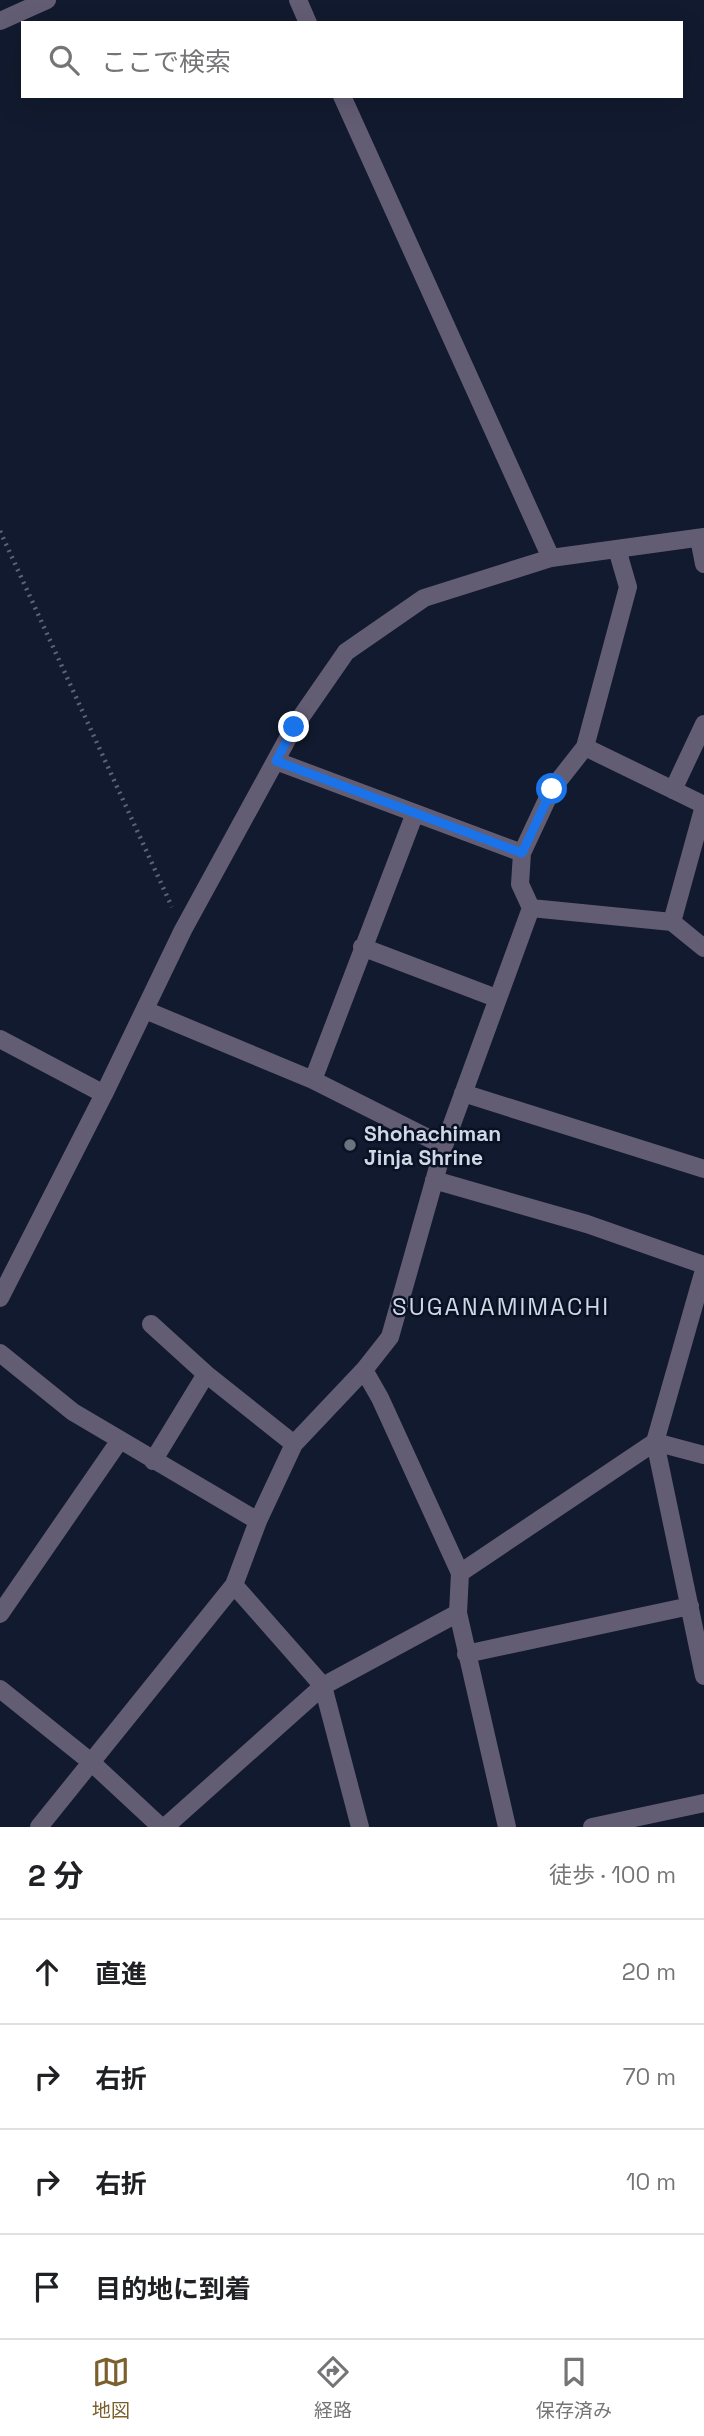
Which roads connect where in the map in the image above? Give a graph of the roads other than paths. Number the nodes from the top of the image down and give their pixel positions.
1 (47, 0) edge
2 (298, 0) edge
3 (307, 21) edge
4 (0, 22) edge
5 (343, 98) edge
6 (702, 537) edge
7 (617, 549) junction
8 (551, 558) junction
9 (704, 564) edge
10 (704, 724) edge
11 (585, 747) junction
12 (276, 761) junction
13 (673, 790) junction
14 (704, 806) edge
15 (415, 813) junction
16 (522, 853) junction
17 (531, 908) junction
18 (672, 922) junction
19 (362, 947) junction
20 (704, 948) edge
21 (496, 998) junction
22 (145, 1010) junction
23 (0, 1039) edge
24 (313, 1080) junction
25 (463, 1093) junction
26 (104, 1094) junction
27 (444, 1146) junction
28 (704, 1169) edge
29 (434, 1180) junction
30 (704, 1268) edge
31 (0, 1298) edge
32 (150, 1324) dead end
33 (0, 1353) edge
34 (365, 1370) junction
35 (206, 1374) junction
36 (120, 1440) junction
37 (655, 1442) junction
38 (294, 1444) junction
39 (704, 1455) edge
40 (153, 1461) junction
41 (258, 1521) junction
42 (460, 1573) junction
43 (234, 1585) junction
44 (690, 1606) junction
45 (458, 1613) junction
46 (0, 1614) edge
47 (466, 1654) junction
48 (704, 1676) edge
49 (323, 1686) junction
50 (0, 1689) edge
51 (91, 1762) junction
52 (704, 1803) edge
53 (39, 1827) edge
54 (163, 1827) edge
55 (360, 1827) edge
56 (507, 1827) edge
57 (592, 1827) edge

1 - 4 street
2 - 3 street
5 - 8 street
6 - 7 street
6 - 9 street
7 - 8 street
7 - 11 street
8 - 12 street
10 - 13 street
11 - 13 street
11 - 16 street
12 - 15 street
12 - 22 street
13 - 14 street
14 - 18 street
15 - 16 street
15 - 19 street
16 - 17 street
17 - 18 street
17 - 21 street
18 - 20 street
19 - 21 street
19 - 24 street
21 - 25 street
22 - 24 street
22 - 26 street
23 - 26 street
24 - 27 street
25 - 27 street
25 - 28 street
26 - 31 street
27 - 29 street
29 - 30 street
29 - 34 street
30 - 37 street
32 - 35 street
33 - 36 street
34 - 38 street
34 - 42 street
35 - 38 street
35 - 40 street
36 - 40 street
36 - 46 street
37 - 39 street
37 - 42 street
37 - 44 street
38 - 41 street
40 - 41 street
41 - 43 street
42 - 45 street
43 - 49 street
43 - 51 street
44 - 47 street
44 - 48 street
45 - 47 street
45 - 49 street
47 - 56 street
49 - 54 street
49 - 55 street
50 - 51 street
51 - 53 street
51 - 54 street
52 - 57 street

